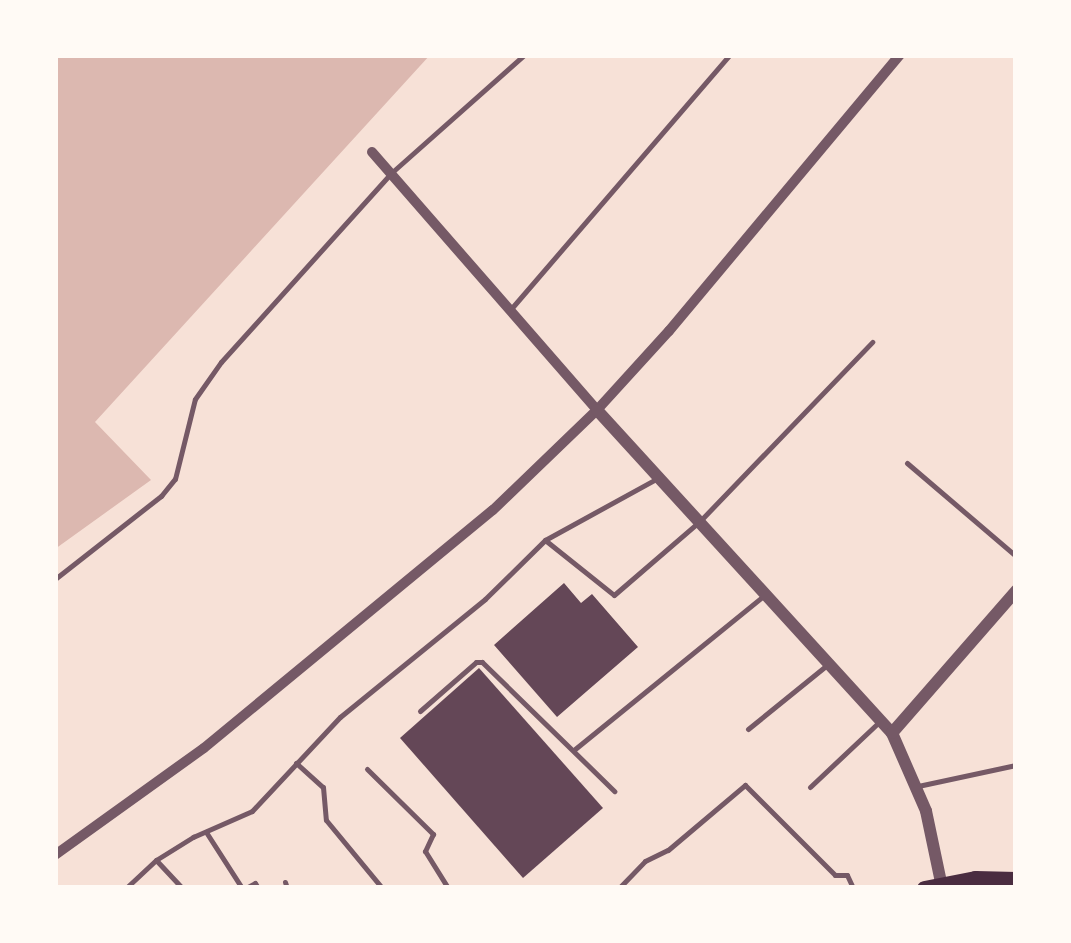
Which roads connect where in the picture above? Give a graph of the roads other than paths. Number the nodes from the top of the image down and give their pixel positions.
1 (524, 55) edge
2 (729, 55) edge
3 (900, 55) edge
4 (372, 152) dead end
5 (390, 174) junction
6 (510, 310) junction
7 (872, 342) dead end
8 (597, 410) junction
9 (907, 463) dead end
10 (658, 477) junction
11 (699, 522) junction
12 (545, 540) junction
13 (1016, 556) edge
14 (55, 579) edge
15 (1016, 591) edge
16 (764, 594) junction
17 (827, 665) junction
18 (420, 712) dead end
19 (880, 721) junction
20 (748, 729) dead end
21 (892, 733) junction
22 (575, 749) junction
23 (296, 763) junction
24 (1016, 766) edge
25 (367, 769) dead end
26 (810, 787) dead end
27 (915, 787) junction
28 (614, 791) dead end
29 (206, 831) junction
30 (55, 855) edge
31 (156, 860) junction
32 (1016, 879) edge
33 (377, 881) junction
34 (942, 885) edge
35 (126, 888) edge
36 (182, 888) edge
37 (244, 888) edge
38 (258, 888) edge
39 (367, 888) edge
40 (382, 888) edge
41 (448, 888) edge
42 (619, 888) edge
43 (853, 888) edge
44 (924, 888) edge

1 - 5 lane
2 - 6 lane
3 - 8 street
4 - 5 street
5 - 6 street
5 - 14 lane
6 - 8 street
7 - 11 lane
8 - 10 street
8 - 30 street
9 - 13 lane
10 - 11 street
10 - 12 lane
11 - 12 lane
11 - 16 street
12 - 23 lane
15 - 21 street
16 - 17 street
16 - 22 lane
17 - 19 street
17 - 20 lane
18 - 22 lane
19 - 21 street
19 - 26 lane
21 - 27 street
22 - 28 lane
23 - 29 lane
23 - 33 lane
24 - 27 lane
25 - 41 lane
27 - 34 street
29 - 31 lane
29 - 37 lane
31 - 35 lane
31 - 36 lane
32 - 34 main road
33 - 39 lane
33 - 40 lane
34 - 44 main road
37 - 38 lane
42 - 43 lane

